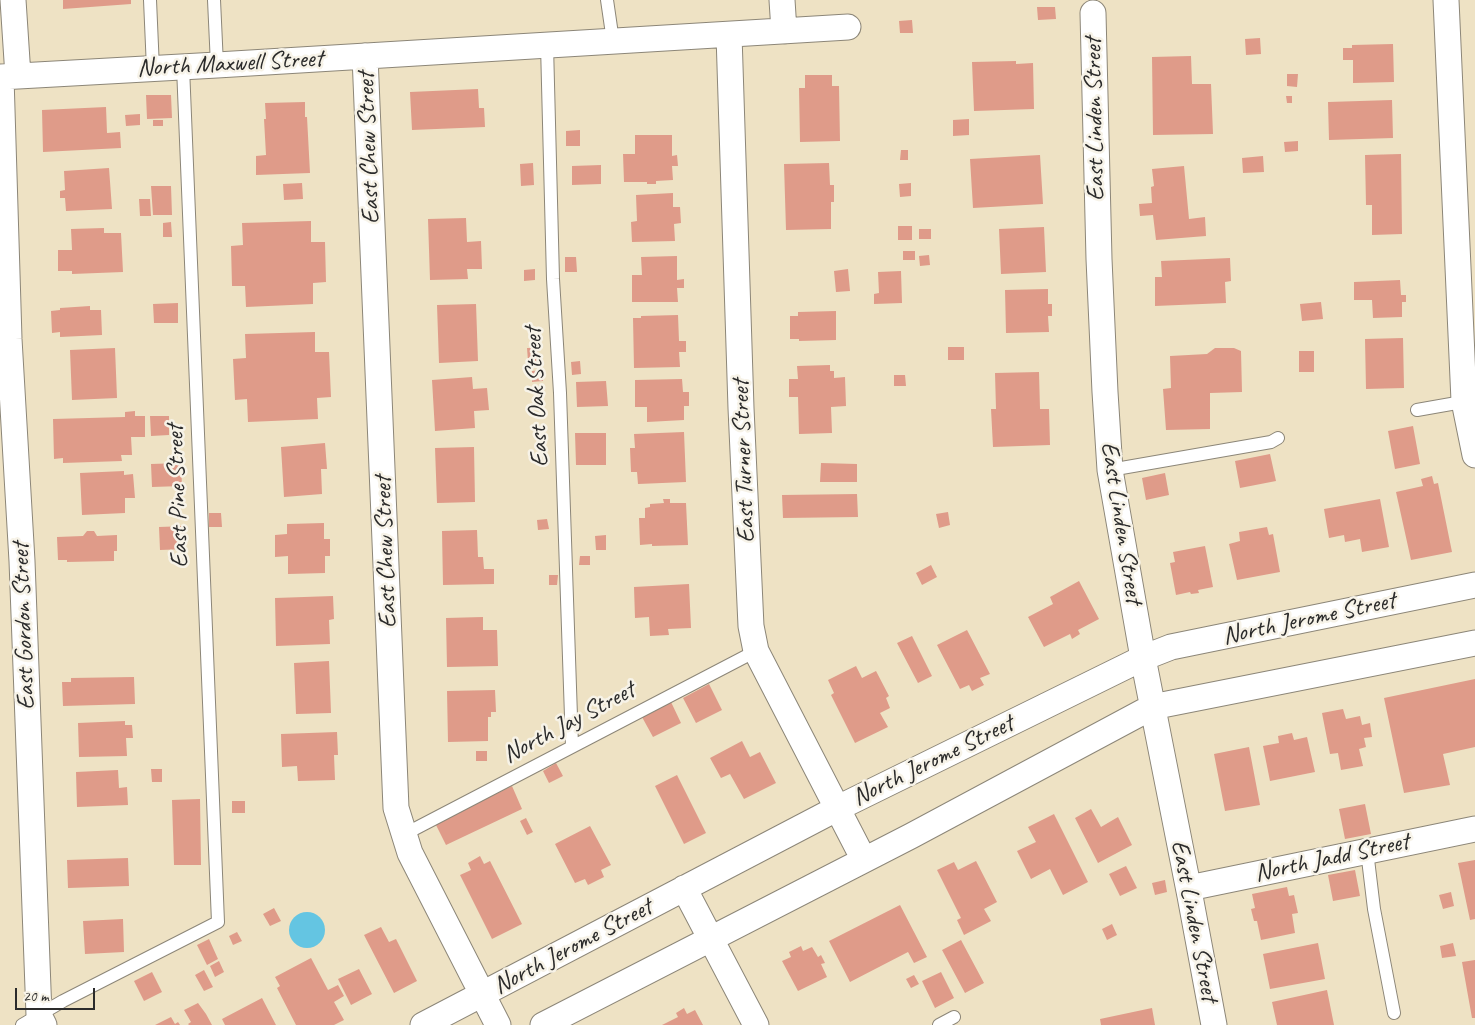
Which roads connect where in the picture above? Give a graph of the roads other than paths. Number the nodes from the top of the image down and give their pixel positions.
1 (13, 0) edge
2 (150, 0) edge
3 (214, 0) edge
4 (607, 0) edge
5 (782, 0) edge
6 (1446, 0) edge
7 (1093, 13) dead end
8 (848, 27) dead end
9 (784, 31) junction
10 (729, 35) junction
11 (613, 42) junction
12 (547, 45) junction
13 (365, 56) junction
14 (218, 65) junction
15 (183, 67) junction
16 (153, 69) junction
17 (6, 77) edge
18 (1470, 400) edge
19 (1417, 410) dead end
20 (1278, 438) dead end
21 (1475, 455) edge
22 (1110, 470) junction
23 (1475, 584) edge
24 (1475, 642) edge
25 (756, 651) junction
26 (1143, 658) junction
27 (1152, 707) junction
28 (572, 746) junction
29 (838, 808) junction
30 (1475, 830) edge
31 (403, 835) junction
32 (1366, 851) junction
33 (864, 860) junction
34 (684, 888) junction
35 (1188, 888) junction
36 (711, 939) junction
37 (482, 995) junction
38 (1394, 1013) dead end
39 (954, 1017) dead end
40 (35, 1022) edge
41 (423, 1025) edge
42 (498, 1025) edge
43 (543, 1025) edge
44 (756, 1025) edge
45 (939, 1025) edge
46 (1214, 1025) edge

1 - 17 street, East Gordon Street
2 - 16 lane
3 - 14 lane
4 - 11 lane
5 - 9 street
6 - 18 street
7 - 22 street, East Linden Street
8 - 9 street, North Maxwell Street
9 - 10 street, North Maxwell Street
10 - 11 street, North Maxwell Street
10 - 25 street, East Turner Street
11 - 12 street, North Maxwell Street
12 - 13 street, North Maxwell Street
12 - 28 lane, East Oak Street
13 - 14 street, North Maxwell Street
13 - 31 street, East Chew Street
14 - 15 street, North Maxwell Street
15 - 16 street, North Maxwell Street
15 - 40 lane, East Pine Street
16 - 17 street, North Maxwell Street
17 - 40 street, East Gordon Street
18 - 19 lane
18 - 21 street
20 - 22 lane
22 - 26 street, East Linden Street
23 - 26 street, North Jerome Street
24 - 27 street, North Jerome Street
25 - 28 lane, North Jay Street
25 - 29 street, East Turner Street
26 - 27 street, East Linden Street
26 - 29 street, North Jerome Street
27 - 33 street, North Jerome Street
27 - 35 street, East Linden Street
28 - 31 lane, North Jay Street
29 - 33 street, East Turner Street
29 - 34 street, North Jerome Street
30 - 32 street, North Jadd Street
31 - 37 street, East Chew Street
32 - 35 street, North Jadd Street
32 - 38 lane
33 - 36 street, North Jerome Street
34 - 36 street
34 - 37 street, North Jerome Street
35 - 46 street, East Linden Street
36 - 43 street, North Jerome Street
36 - 44 street
37 - 41 street, North Jerome Street
37 - 42 street, East Chew Street
39 - 45 lane

